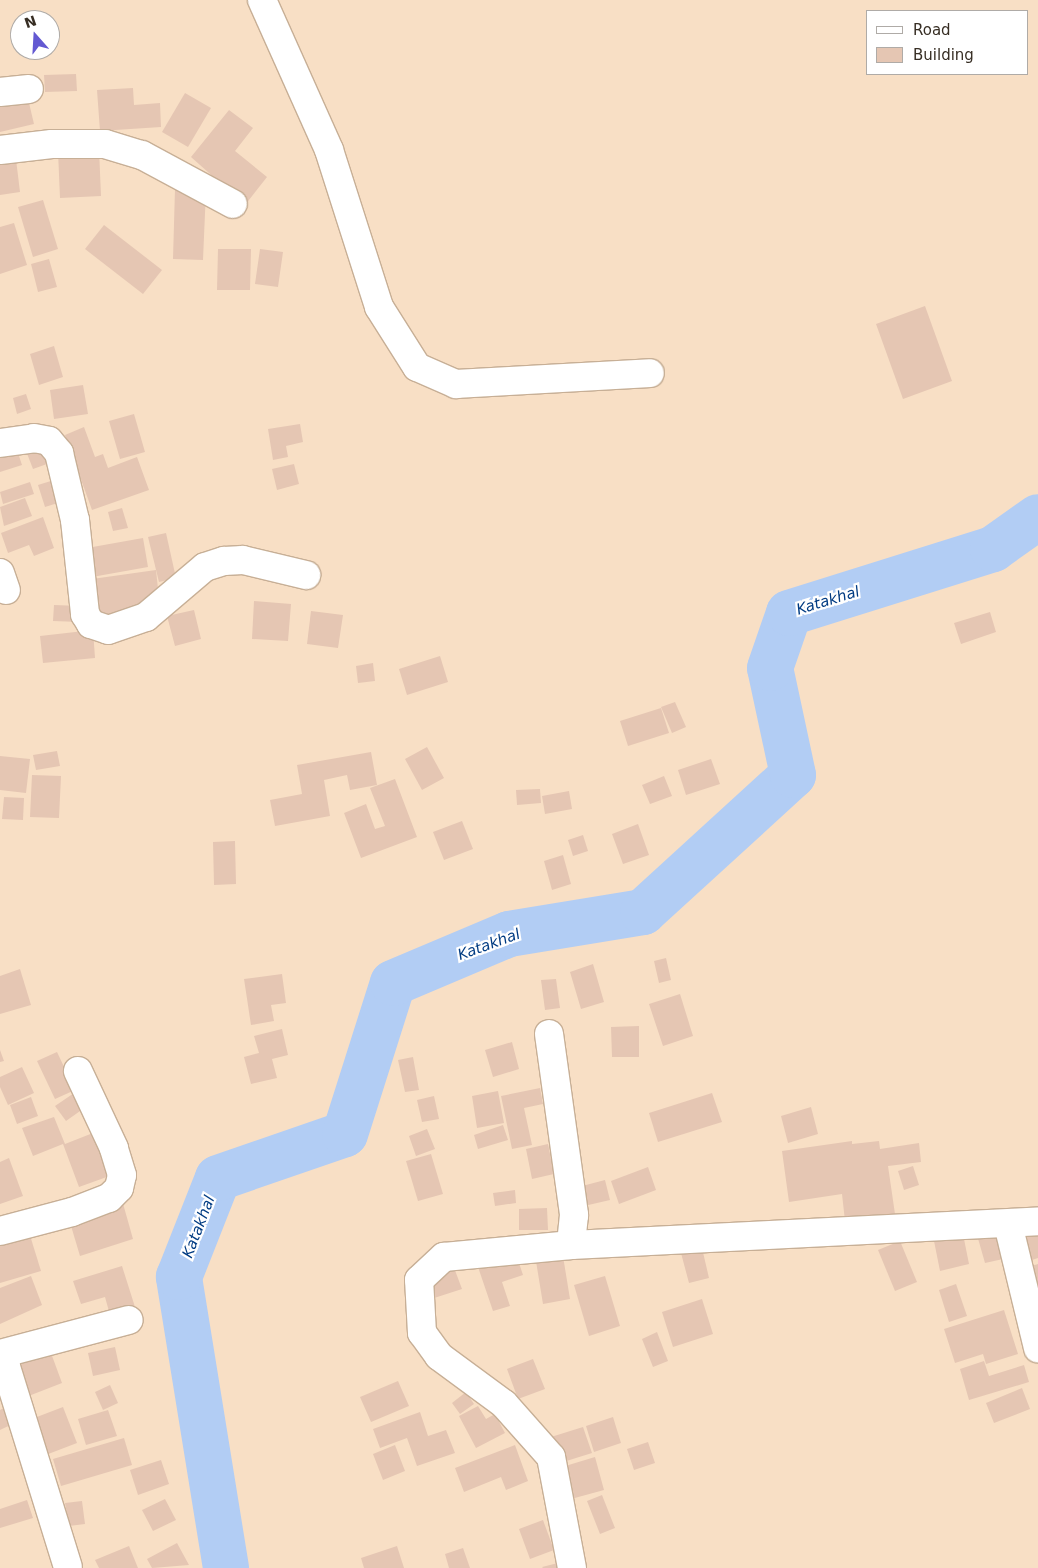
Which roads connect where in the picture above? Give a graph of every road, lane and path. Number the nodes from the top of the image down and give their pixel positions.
1 (262, 0) edge
2 (29, 89) dead end
3 (0, 92) edge
4 (0, 150) edge
5 (233, 204) dead end
6 (650, 372) dead end
7 (0, 443) edge
8 (306, 575) dead end
9 (549, 1034) dead end
10 (78, 1071) dead end
11 (1038, 1221) edge
12 (1008, 1224) junction
13 (0, 1231) edge
14 (571, 1245) junction
15 (129, 1320) dead end
16 (1038, 1348) edge
17 (0, 1354) edge
18 (0, 1359) edge
19 (68, 1567) edge
20 (572, 1568) edge

1 - 6 street
2 - 3 street
4 - 5 street
7 - 8 street
9 - 14 street
10 - 13 street
11 - 12 street
12 - 14 street
12 - 16 street
14 - 20 street
15 - 17 street
18 - 19 street

